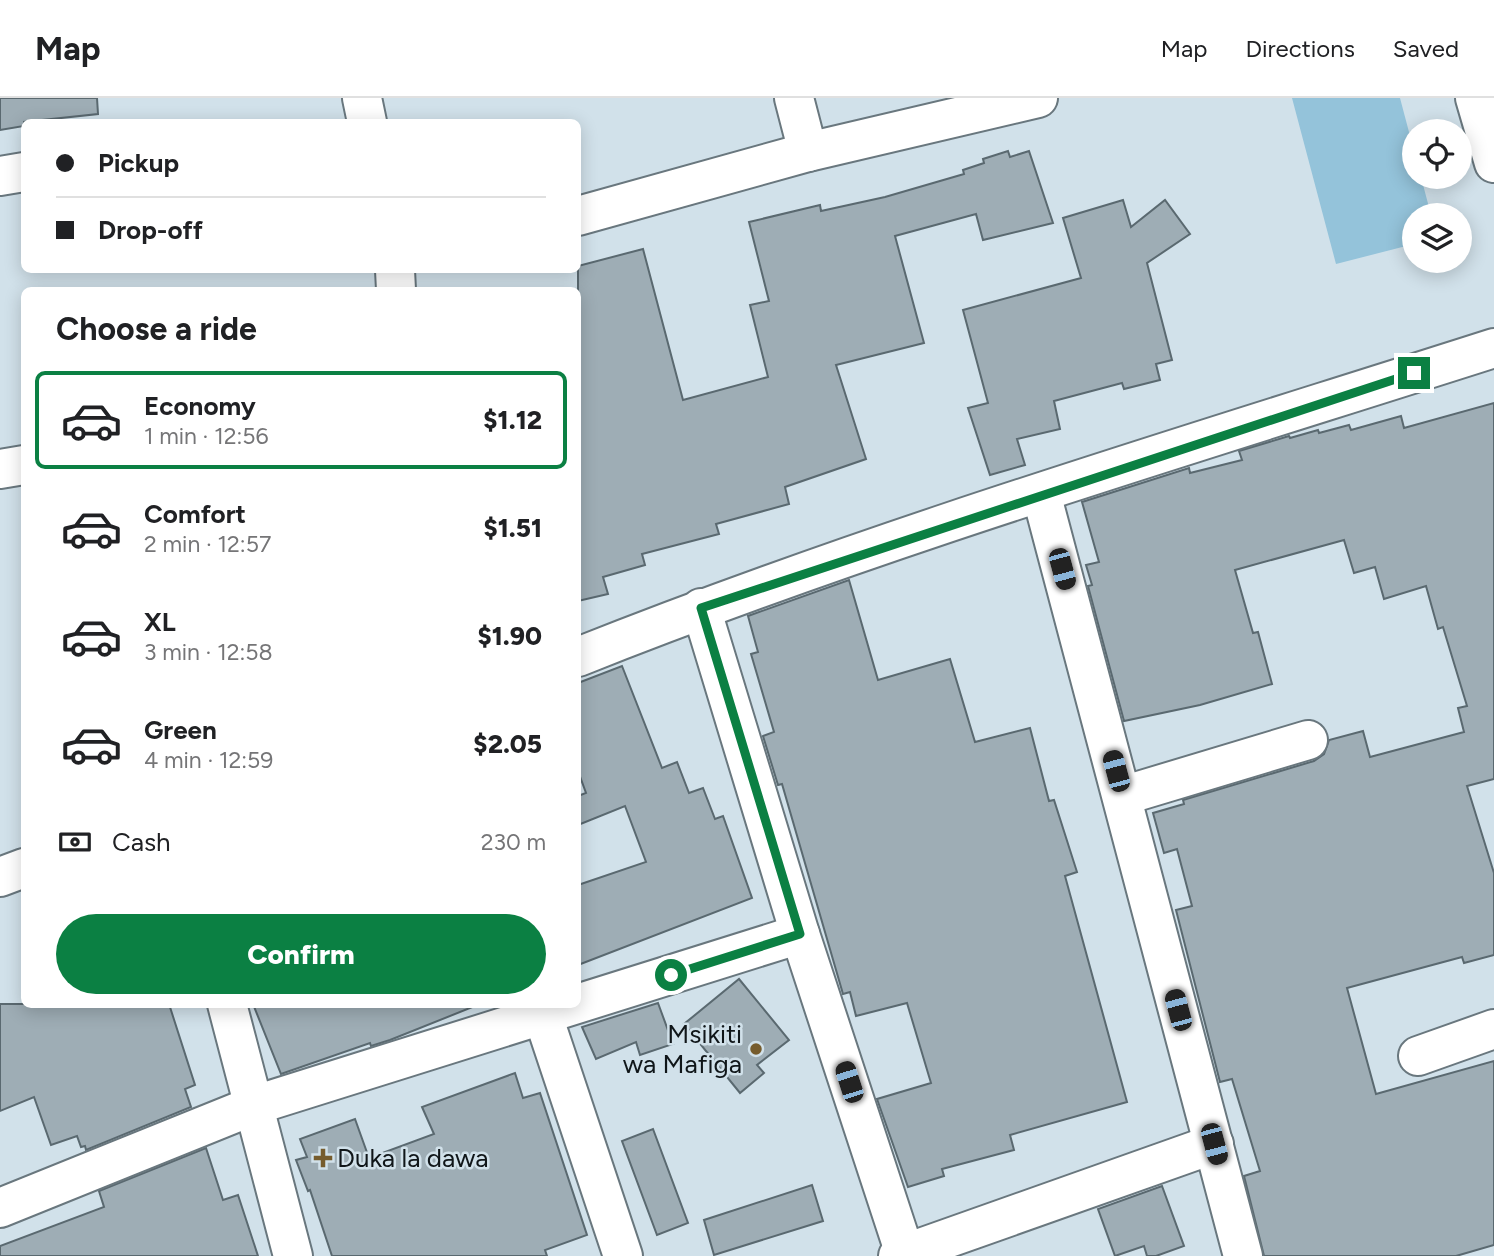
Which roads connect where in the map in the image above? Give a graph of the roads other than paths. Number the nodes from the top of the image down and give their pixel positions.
1 (362, 98) edge
2 (794, 98) edge
3 (1038, 98) edge
4 (1475, 98) edge
5 (366, 119) edge
6 (808, 152) junction
7 (1494, 163) edge
8 (21, 172) edge
9 (0, 176) edge
10 (581, 215) edge
11 (1494, 348) edge
12 (21, 465) edge
13 (0, 469) edge
14 (1041, 494) junction
15 (701, 608) junction
16 (581, 656) edge
17 (1308, 740) dead end
18 (1122, 796) junction
19 (21, 869) edge
20 (0, 877) edge
21 (800, 934) junction
22 (581, 1004) edge
23 (228, 1008) edge
24 (568, 1008) edge
25 (543, 1016) junction
26 (1494, 1029) edge
27 (1418, 1056) dead end
28 (255, 1105) junction
29 (1214, 1144) junction
30 (0, 1208) edge
31 (902, 1255) edge
32 (293, 1256) edge
33 (623, 1256) edge
34 (1243, 1256) edge

1 - 5 street
2 - 6 street
3 - 6 street
4 - 7 street
6 - 10 street
8 - 9 street
11 - 14 street
12 - 13 street
14 - 15 street
14 - 18 street
15 - 16 street
15 - 21 street
17 - 18 street
18 - 29 street
19 - 20 street
21 - 22 street
21 - 31 street
23 - 28 street
24 - 25 street
25 - 28 street
25 - 33 street
26 - 27 street
28 - 30 street
28 - 32 street
29 - 31 street
29 - 34 street

